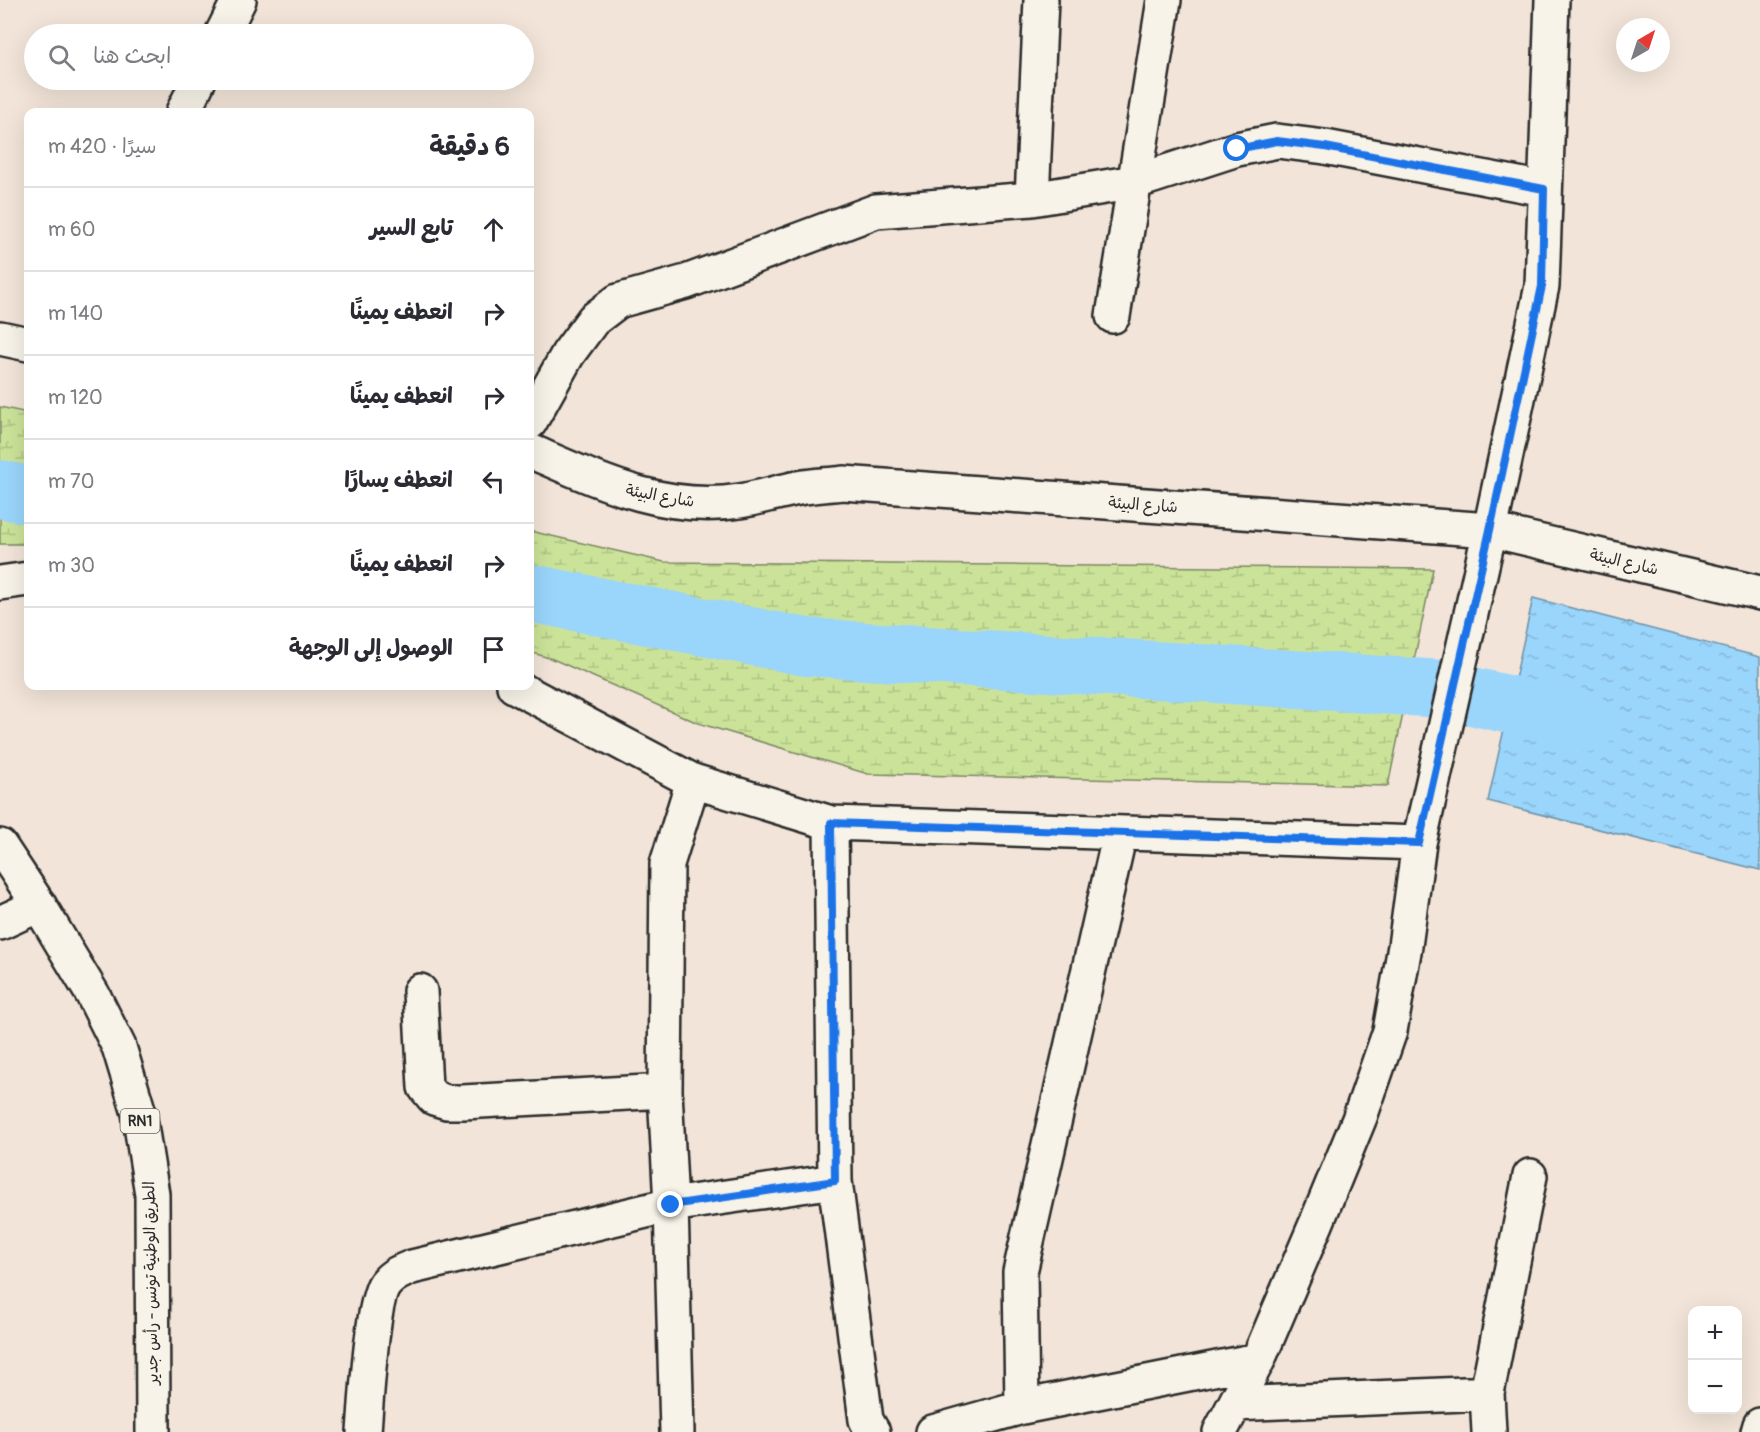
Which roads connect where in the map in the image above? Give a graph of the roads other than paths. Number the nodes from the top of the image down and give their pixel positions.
1 (239, 0) edge
2 (1041, 0) edge
3 (1164, 0) edge
4 (1552, 0) edge
5 (227, 24) edge
6 (194, 90) edge
7 (185, 108) edge
8 (1135, 182) junction
9 (1544, 189) junction
10 (1032, 199) junction
11 (1113, 316) dead end
12 (0, 338) edge
13 (24, 343) edge
14 (534, 415) edge
15 (534, 453) edge
16 (1490, 530) junction
17 (24, 580) edge
18 (0, 583) edge
19 (1760, 593) edge
20 (521, 690) edge
21 (693, 782) junction
22 (831, 823) junction
23 (1120, 832) junction
24 (1419, 843) junction
25 (0, 846) edge
26 (39, 905) junction
27 (0, 923) edge
28 (420, 991) dead end
29 (665, 1091) junction
30 (1530, 1176) dead end
31 (835, 1181) junction
32 (671, 1205) junction
33 (1258, 1360) junction
34 (1487, 1393) junction
35 (1235, 1404) junction
36 (1022, 1407) junction
37 (1760, 1425) edge
38 (153, 1432) edge
39 (364, 1432) edge
40 (676, 1432) edge
41 (873, 1432) edge
42 (933, 1432) edge
43 (1220, 1432) edge
44 (1489, 1432) edge
45 (1758, 1432) edge

1 - 5 street
2 - 10 street
3 - 8 street
4 - 9 street
6 - 7 street
8 - 9 street
8 - 10 street
8 - 11 street
9 - 16 street
10 - 14 street
12 - 13 street
15 - 16 street, شارع البيئة
16 - 19 street, شارع البيئة
16 - 24 street
17 - 18 street
20 - 21 street
21 - 22 street
21 - 29 street
22 - 23 street
22 - 31 street
23 - 24 street
23 - 36 street
24 - 33 street
25 - 26 street, الطريق الوطنية تونس - رأس جدير / RN1
26 - 27 street
26 - 38 street, الطريق الوطنية تونس - رأس جدير / RN1
28 - 29 street
29 - 32 street
30 - 34 street
31 - 32 street
31 - 41 street
32 - 39 street
32 - 40 street
33 - 35 street
33 - 36 street
34 - 35 street
34 - 44 street
35 - 43 street
36 - 42 street
37 - 45 street

